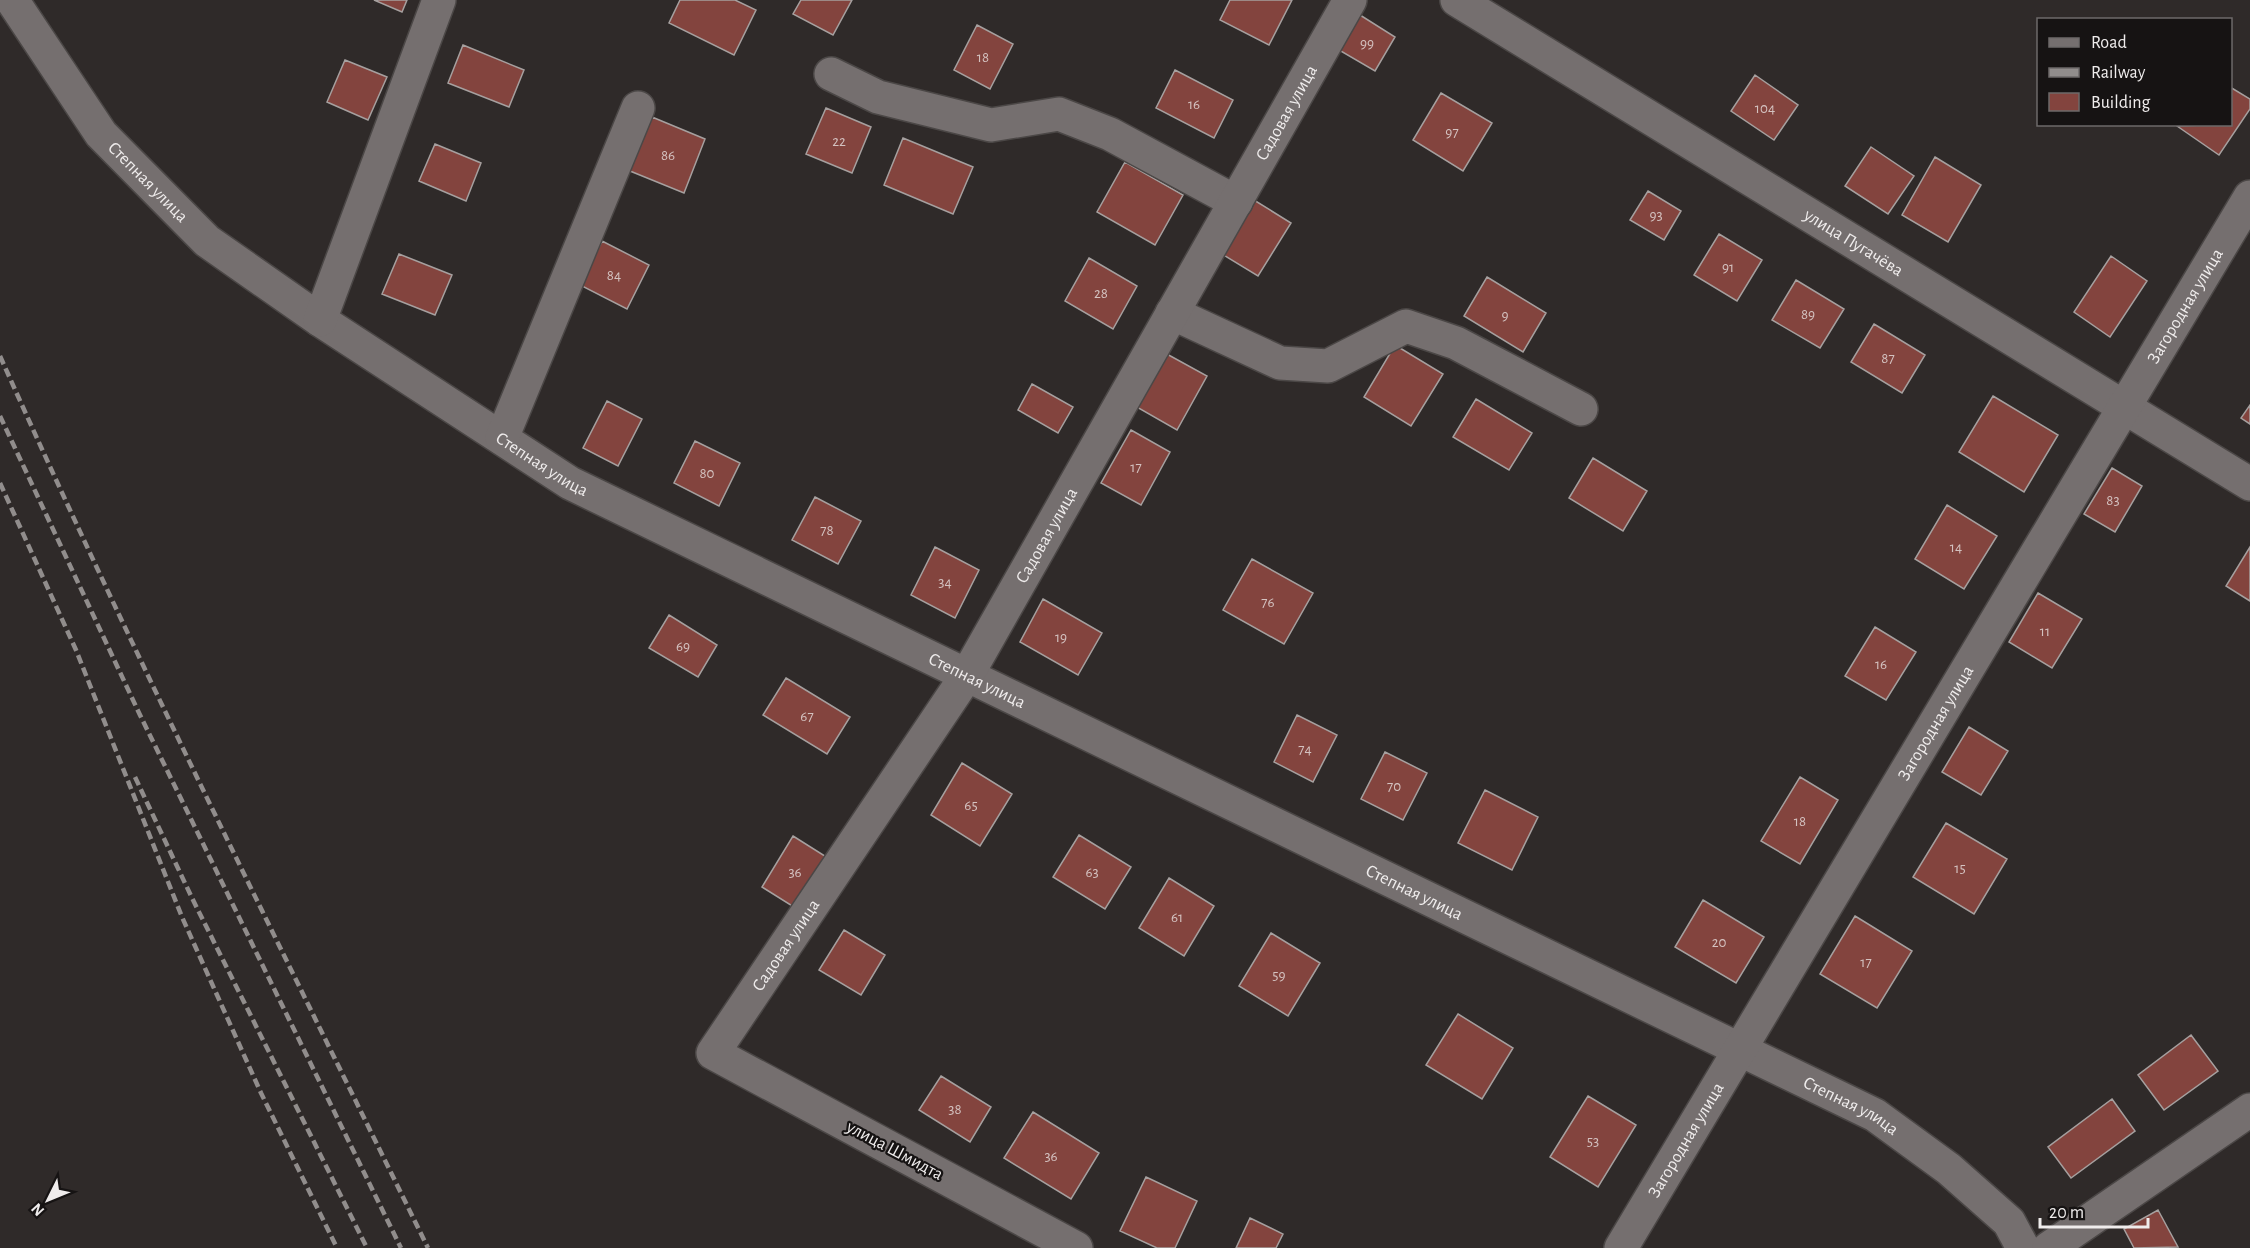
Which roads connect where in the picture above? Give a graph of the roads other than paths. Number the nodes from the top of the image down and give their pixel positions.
1 (12, 0) edge
2 (439, 0) edge
3 (1350, 0) edge
4 (1457, 0) edge
5 (831, 74) dead end
6 (638, 108) dead end
7 (2250, 197) edge
8 (1236, 202) junction
9 (1172, 313) junction
10 (320, 320) junction
11 (2123, 407) junction
12 (1581, 409) dead end
13 (502, 438) junction
14 (2250, 484) edge
15 (967, 675) junction
16 (1740, 1049) junction
17 (713, 1053) joint
18 (2250, 1110) edge
19 (1076, 1248) edge
20 (1621, 1248) edge
21 (2023, 1248) edge
22 (2049, 1248) edge

1 - 10 street, Степная улица
2 - 10 street
3 - 8 street, Садовая улица
4 - 11 street, улица Пугачёва
5 - 8 street
6 - 13 street
7 - 11 street, Загородная улица
8 - 9 street, Садовая улица
9 - 12 street
9 - 15 street, Садовая улица
10 - 13 street, Степная улица
11 - 14 street, улица Пугачёва
11 - 16 street, Загородная улица
13 - 15 street, Степная улица
15 - 16 street, Степная улица
15 - 17 street, Садовая улица
16 - 20 street, Загородная улица
16 - 21 street, Степная улица
17 - 19 street, улица Шмидта
18 - 22 street

